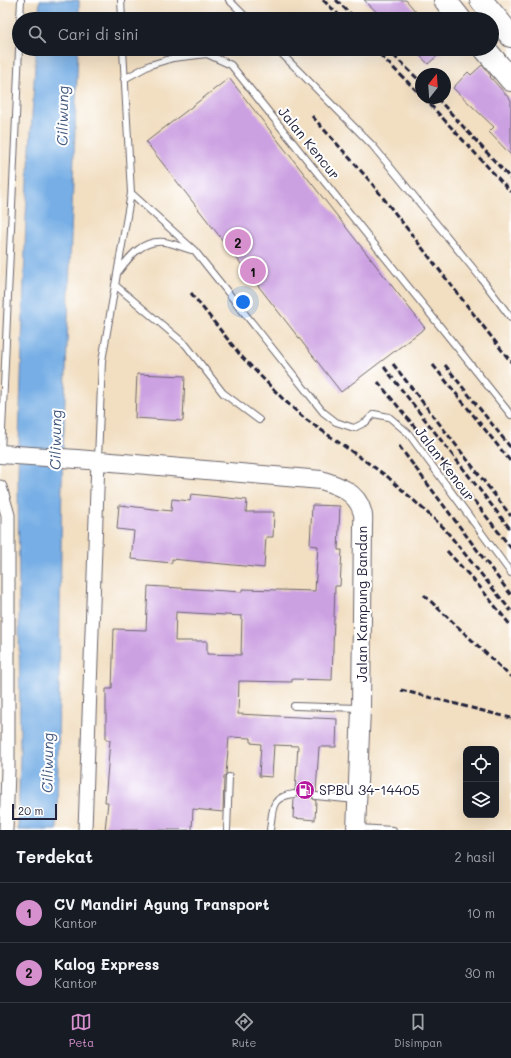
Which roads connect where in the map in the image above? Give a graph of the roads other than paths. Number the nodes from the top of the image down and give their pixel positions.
1 (21, 0) edge
2 (121, 0) edge
3 (229, 0) edge
4 (445, 0) edge
5 (481, 0) edge
6 (20, 12) edge
7 (122, 12) edge
8 (241, 12) edge
9 (454, 12) edge
10 (491, 12) edge
11 (499, 22) edge
12 (511, 36) edge
13 (19, 56) edge
14 (123, 56) edge
15 (190, 56) edge
16 (211, 56) edge
17 (284, 56) edge
18 (491, 56) edge
19 (124, 79) junction
20 (511, 80) edge
21 (131, 194) junction
22 (195, 251) junction
23 (117, 273) junction
24 (115, 285) junction
25 (511, 318) edge
26 (511, 415) edge
27 (259, 420) dead end
28 (3, 454) edge
29 (98, 461) junction
30 (0, 487) edge
31 (511, 572) edge
32 (294, 706) dead end
33 (361, 708) junction
34 (229, 776) dead end
35 (294, 794) dead end
36 (316, 796) dead end
37 (357, 800) junction
38 (356, 829) edge
39 (6, 830) edge
40 (85, 830) edge
41 (227, 830) edge
42 (270, 830) edge
43 (393, 830) edge

1 - 6 lane
2 - 7 lane
3 - 8 lane
4 - 9 highway
5 - 10 highway
11 - 12 highway
13 - 28 lane
14 - 19 lane
15 - 19 lane, Jalan Kencur
16 - 26 lane, Jalan Kencur
17 - 25 lane
18 - 20 highway
19 - 21 lane
21 - 22 lane, Jalan Kencur
21 - 23 lane
22 - 23 lane
22 - 31 lane, Jalan Kencur
23 - 24 lane
24 - 27 lane
24 - 29 lane
28 - 29 street, Jalan Kampung Bandan
29 - 33 street, Jalan Kampung Bandan
29 - 40 street
30 - 39 street
32 - 33 lane
33 - 37 street, Jalan Kampung Bandan
34 - 41 lane
35 - 42 lane
36 - 37 lane
37 - 38 street, Jalan Kampung Bandan
38 - 43 lane

